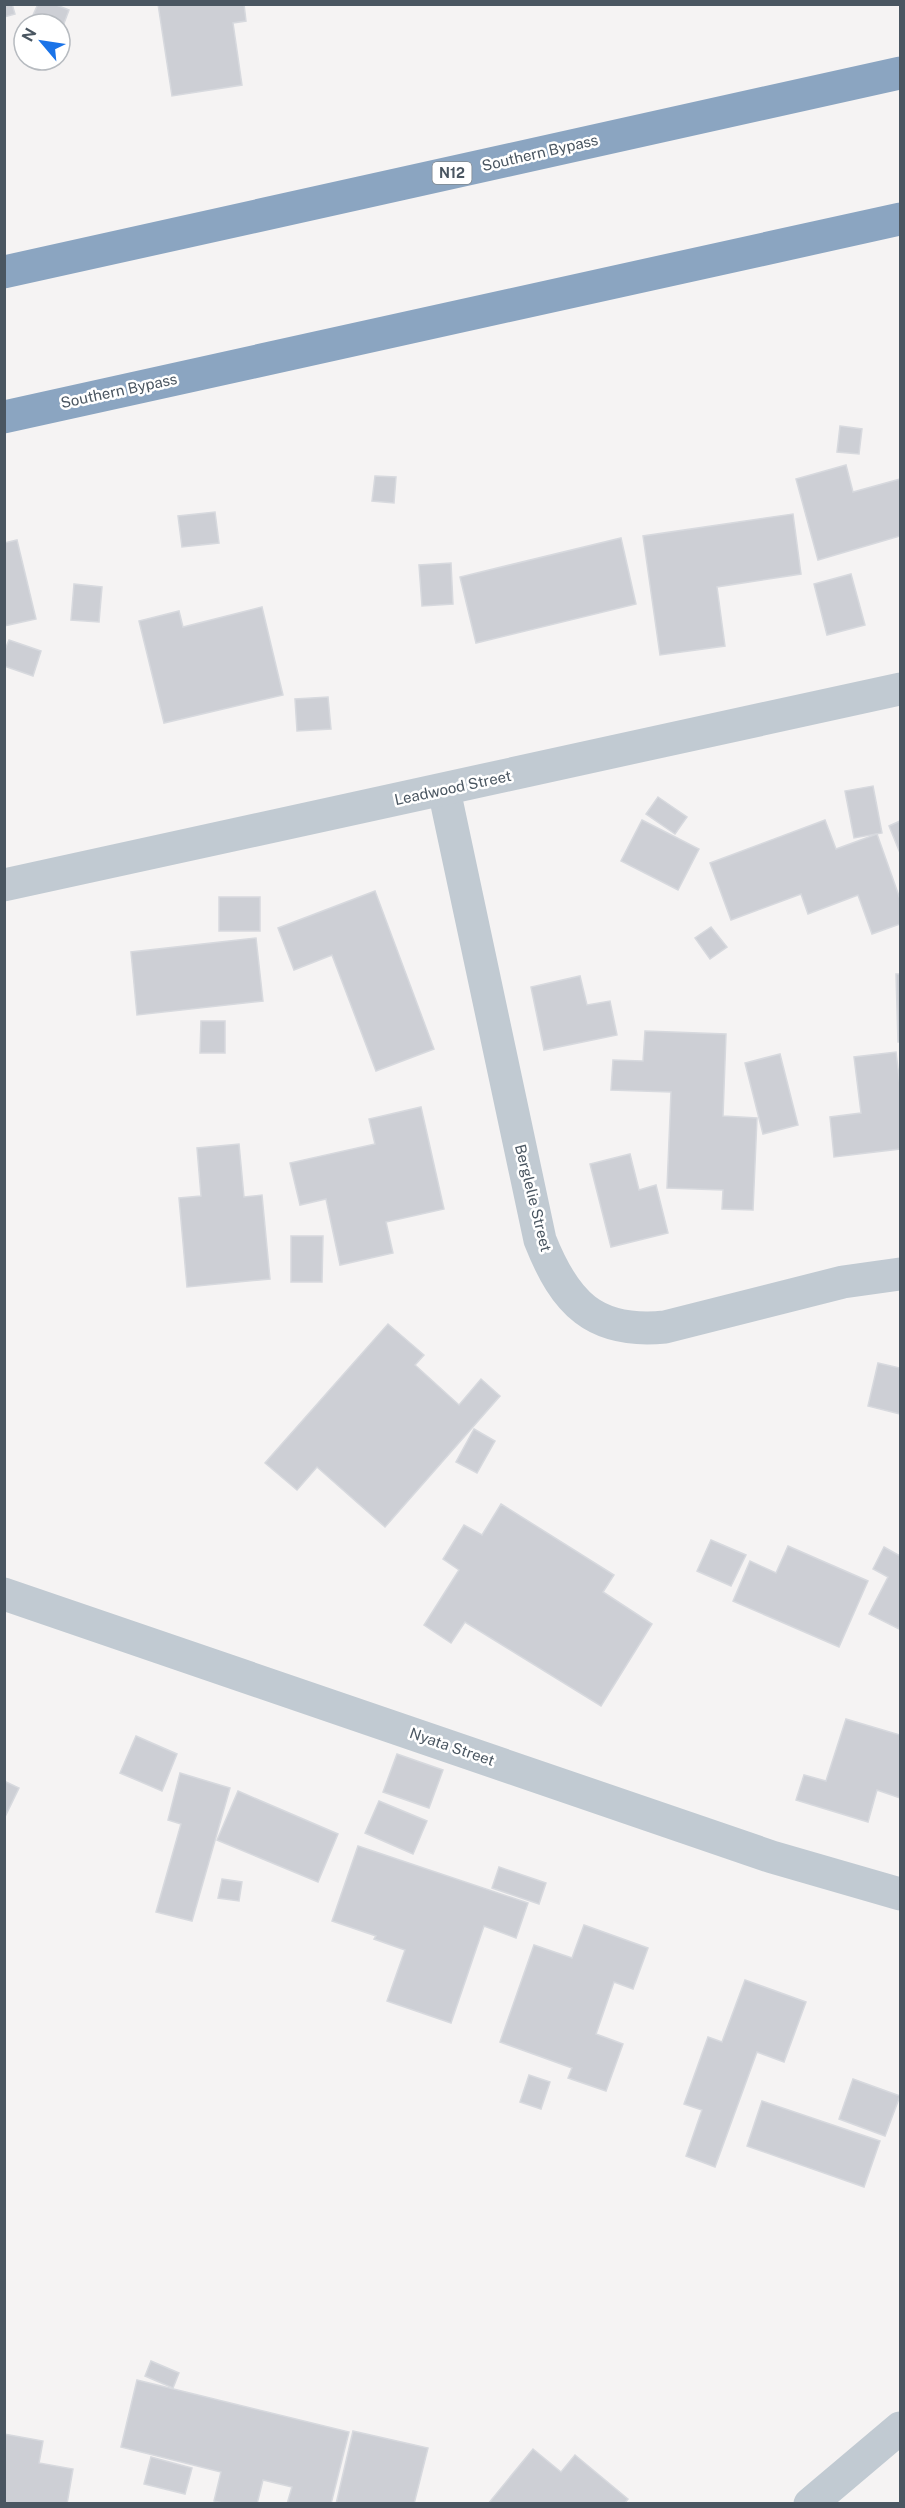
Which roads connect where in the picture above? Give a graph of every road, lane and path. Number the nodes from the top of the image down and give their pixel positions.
1 (900, 73) edge
2 (900, 219) edge
3 (4, 273) edge
4 (4, 417) edge
5 (900, 689) edge
6 (444, 790) junction
7 (4, 885) edge
8 (900, 1274) edge
9 (4, 1594) edge
10 (900, 1894) edge
11 (900, 2428) edge
12 (810, 2504) edge

1 - 3 highway, Southern Bypass / N12
2 - 4 highway, Southern Bypass
5 - 6 street, Leadwood Street
6 - 7 street, Leadwood Street
6 - 8 street, Berglelie Street
9 - 10 street, Nyata Street
11 - 12 street

